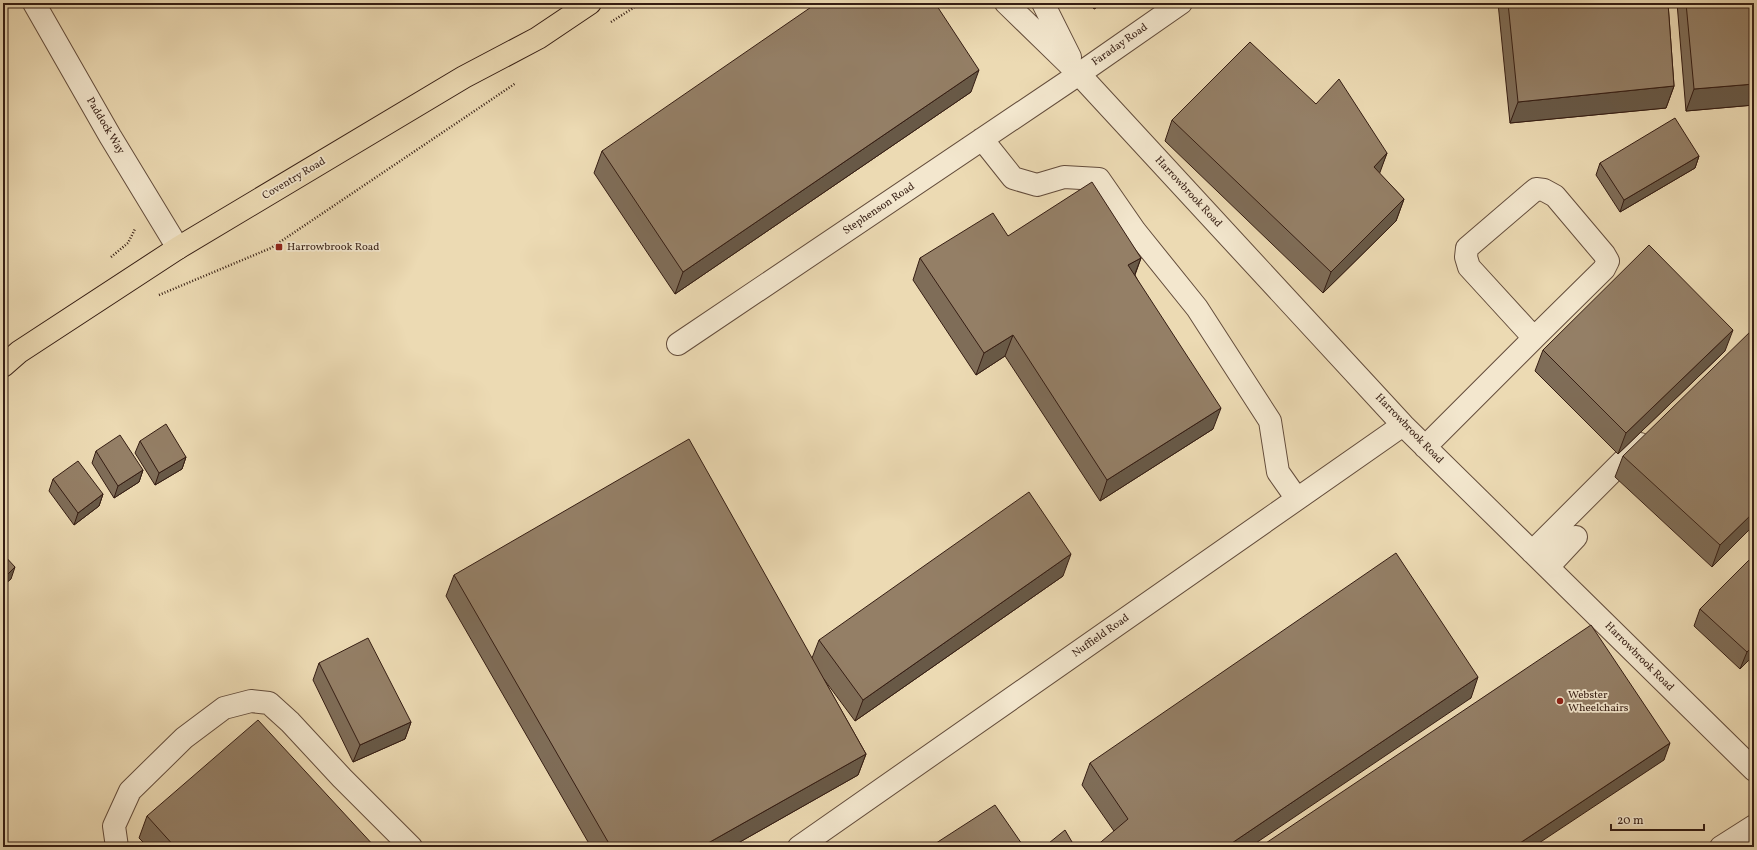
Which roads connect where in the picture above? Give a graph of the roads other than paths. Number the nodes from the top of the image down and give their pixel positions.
1 (34, 3) edge
2 (590, 3) edge
3 (1006, 3) edge
4 (1043, 3) edge
5 (1181, 3) edge
6 (1079, 74) junction
7 (982, 140) junction
8 (178, 248) junction
9 (1534, 338) junction
10 (678, 344) dead end
11 (3, 366) edge
12 (1403, 424) junction
13 (1654, 430) edge
14 (1425, 447) junction
15 (1297, 499) junction
16 (1576, 537) dead end
17 (1532, 552) junction
18 (1548, 567) junction
19 (1754, 770) edge
20 (1754, 826) edge
21 (117, 847) edge
22 (411, 847) edge
23 (800, 847) edge
24 (1721, 847) edge

1 - 8 street, Paddock Way
2 - 8 main road, Coventry Road
3 - 6 street, Harrowbrook Road
4 - 6 street, Harrowbrook Road
5 - 6 street, Faraday Road
6 - 7 street, Stephenson Road
6 - 12 street, Harrowbrook Road
7 - 10 street, Stephenson Road
7 - 15 street
8 - 11 main road, Coventry Road
9 - 9 street
9 - 14 street
12 - 14 street, Harrowbrook Road
12 - 15 street, Nuffield Road
13 - 17 street
14 - 17 street, Harrowbrook Road
15 - 23 street, Nuffield Road
16 - 18 street
17 - 18 street, Harrowbrook Road
18 - 19 street, Harrowbrook Road
20 - 24 street
21 - 22 street

